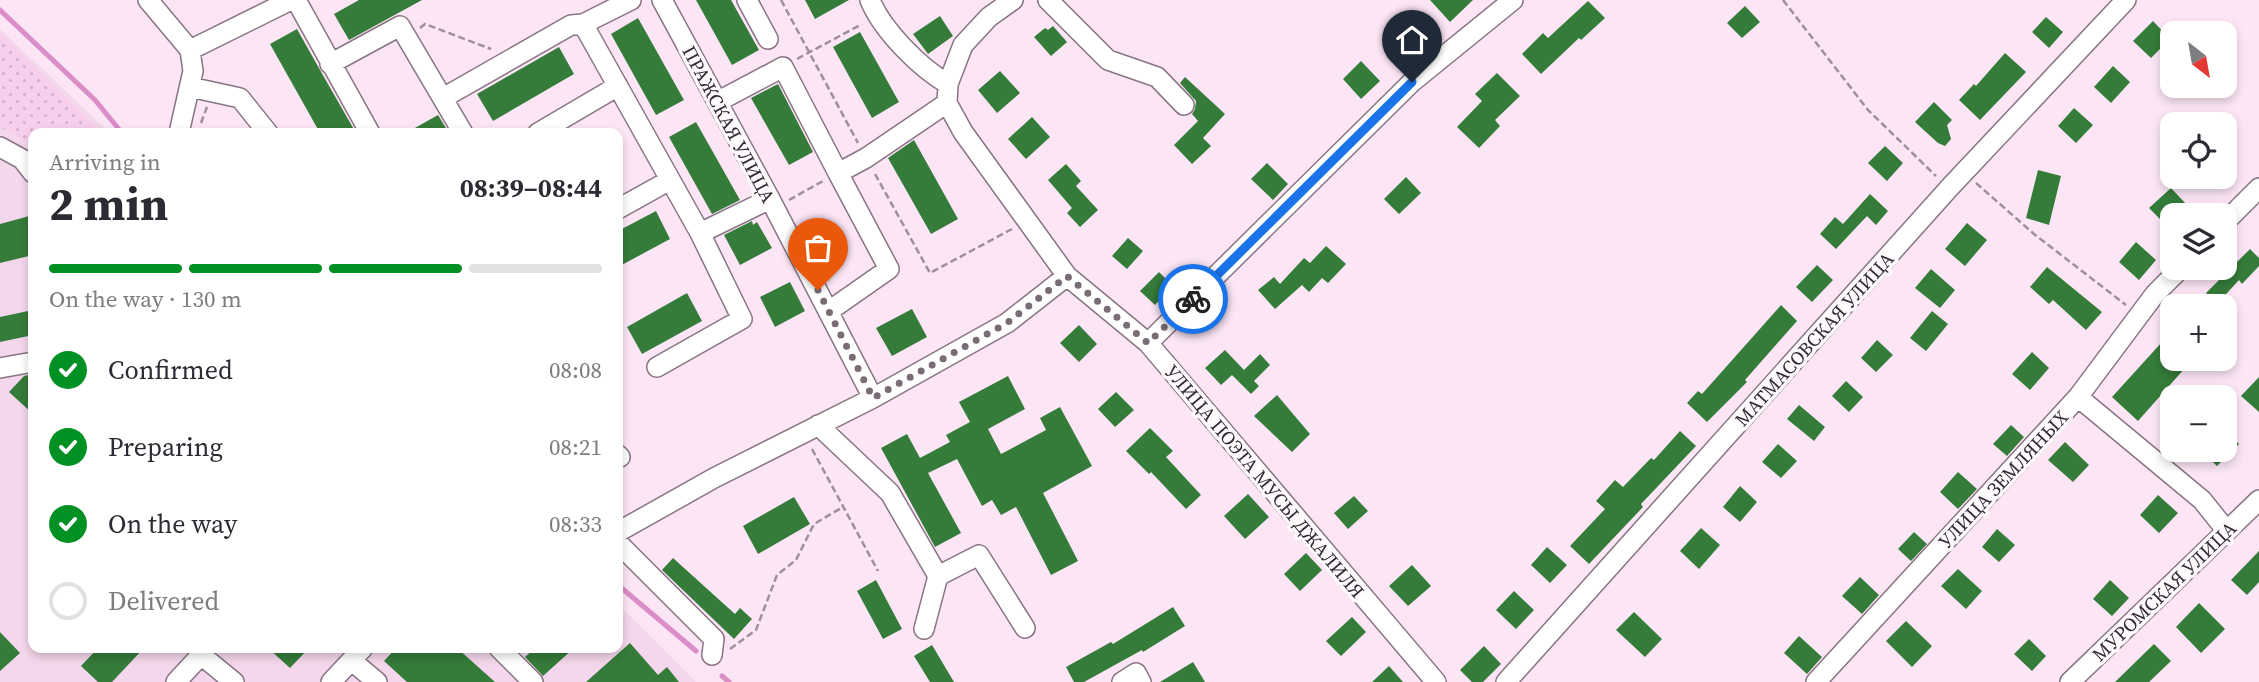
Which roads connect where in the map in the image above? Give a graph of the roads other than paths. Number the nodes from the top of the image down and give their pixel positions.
1 (148, 0) edge
2 (294, 0) edge
3 (631, 0) edge
4 (662, 0) edge
5 (747, 0) edge
6 (1013, 0) edge
7 (1048, 0) edge
8 (1513, 0) edge
9 (2126, 0) edge
10 (873, 8) edge
11 (583, 24) junction
12 (768, 38) dead end
13 (190, 50) junction
14 (330, 64) junction
15 (618, 86) junction
16 (190, 87) junction
17 (947, 93) junction
18 (443, 98) junction
19 (717, 102) junction
20 (1184, 105) dead end
21 (180, 128) edge
22 (264, 128) edge
23 (367, 128) edge
24 (460, 128) edge
25 (547, 128) edge
26 (0, 147) edge
27 (28, 167) edge
28 (838, 173) junction
29 (670, 180) junction
30 (2259, 188) edge
31 (772, 203) junction
32 (623, 206) edge
33 (2237, 210) edge
34 (700, 233) junction
35 (1067, 276) junction
36 (2169, 280) edge
37 (829, 311) junction
38 (1148, 343) junction
39 (28, 363) edge
40 (657, 367) dead end
41 (0, 368) edge
42 (2078, 397) junction
43 (873, 398) junction
44 (818, 425) junction
45 (2259, 500) edge
46 (623, 528) edge
47 (2227, 530) junction
48 (623, 551) edge
49 (938, 576) junction
50 (1025, 628) dead end
51 (924, 629) dead end
52 (504, 653) edge
53 (357, 654) edge
54 (712, 655) road end
55 (176, 682) edge
56 (234, 682) edge
57 (331, 682) edge
58 (377, 682) edge
59 (533, 682) edge
60 (1122, 682) edge
61 (1141, 682) edge
62 (1436, 682) edge
63 (1506, 682) edge
64 (1816, 682) edge
65 (2070, 682) edge

1 - 13 street
2 - 13 street
2 - 14 street
3 - 11 street
4 - 19 street, ПРАЖСКАЯ УЛИЦА
5 - 12 street
6 - 17 street
7 - 20 street
8 - 38 street
9 - 63 street, МАТМАСОВСКАЯ УЛИЦА
10 - 17 street
11 - 15 street
11 - 18 street
13 - 16 street
14 - 18 street
14 - 23 street
15 - 25 street
15 - 29 street
16 - 21 street
16 - 22 street
17 - 28 street
17 - 35 street, УЛИЦА ПОЭТА МУСЫ ДЖАЛИЛЯ
18 - 24 street
19 - 28 street
19 - 31 street, ПРАЖСКАЯ УЛИЦА
26 - 27 street
28 - 37 street
29 - 32 street
29 - 34 street
30 - 33 street
31 - 34 street
31 - 37 street, ПРАЖСКАЯ УЛИЦА
34 - 40 street
35 - 38 street, УЛИЦА ПОЭТА МУСЫ ДЖАЛИЛЯ
35 - 43 street
36 - 42 street, УЛИЦА ЗЕМЛЯНЫХ
37 - 43 street, ПРАЖСКАЯ УЛИЦА
38 - 62 street, УЛИЦА ПОЭТА МУСЫ ДЖАЛИЛЯ
39 - 41 street
42 - 47 street
42 - 64 street, УЛИЦА ЗЕМЛЯНЫХ
43 - 44 street
44 - 46 street
44 - 49 street
45 - 47 street, МУРОМСКАЯ УЛИЦА
47 - 65 street, МУРОМСКАЯ УЛИЦА
48 - 54 street
49 - 50 street
49 - 51 street
52 - 59 street
53 - 57 street
53 - 58 street
55 - 56 street
60 - 61 street

